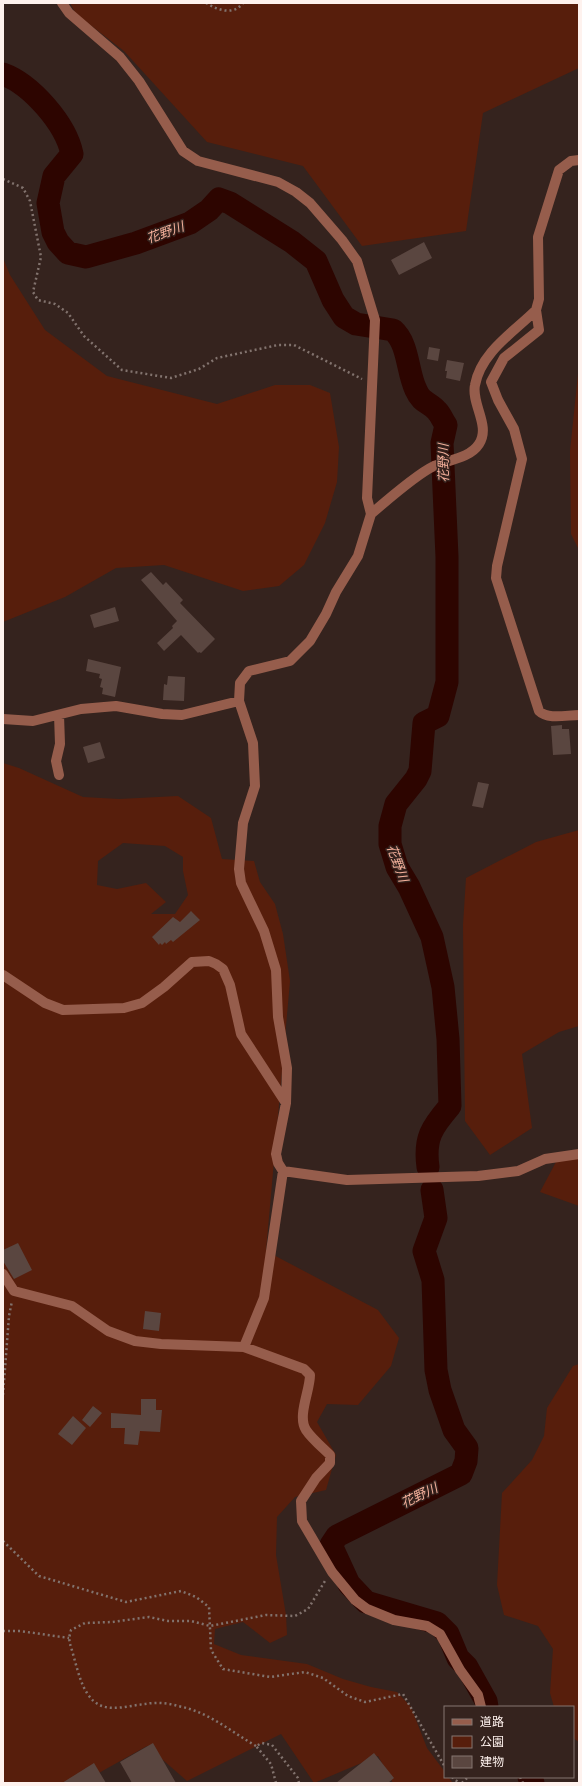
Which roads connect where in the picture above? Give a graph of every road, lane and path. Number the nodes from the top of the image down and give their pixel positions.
1 (62, 3) edge
2 (206, 3) edge
3 (243, 3) edge
4 (579, 160) edge
5 (3, 179) edge
6 (536, 310) junction
7 (371, 384) junction
8 (371, 514) junction
9 (239, 701) junction
10 (59, 715) junction
11 (579, 715) edge
12 (3, 719) edge
13 (59, 775) dead end
14 (3, 975) edge
15 (286, 1103) junction
16 (579, 1154) edge
17 (283, 1171) junction
18 (3, 1274) edge
19 (14, 1291) junction
20 (244, 1346) junction
21 (3, 1395) edge
22 (3, 1541) edge
23 (332, 1572) junction
24 (210, 1626) junction
25 (3, 1631) edge
26 (69, 1638) junction
27 (481, 1706) edge
28 (256, 1746) junction
29 (444, 1765) edge
30 (276, 1783) edge
31 (300, 1783) edge

1 - 7 street
2 - 3 path
4 - 6 street
5 - 7 path
6 - 8 street
6 - 11 street
7 - 8 street
8 - 9 street
9 - 10 street
9 - 15 street
10 - 12 street
10 - 13 street
14 - 15 street
15 - 17 street
16 - 17 street
17 - 20 street
18 - 19 street
19 - 20 street
19 - 21 path
20 - 23 street
22 - 24 path
23 - 24 path
23 - 27 street
24 - 26 path
24 - 29 path
25 - 26 path
26 - 28 path
28 - 30 path
28 - 31 path

